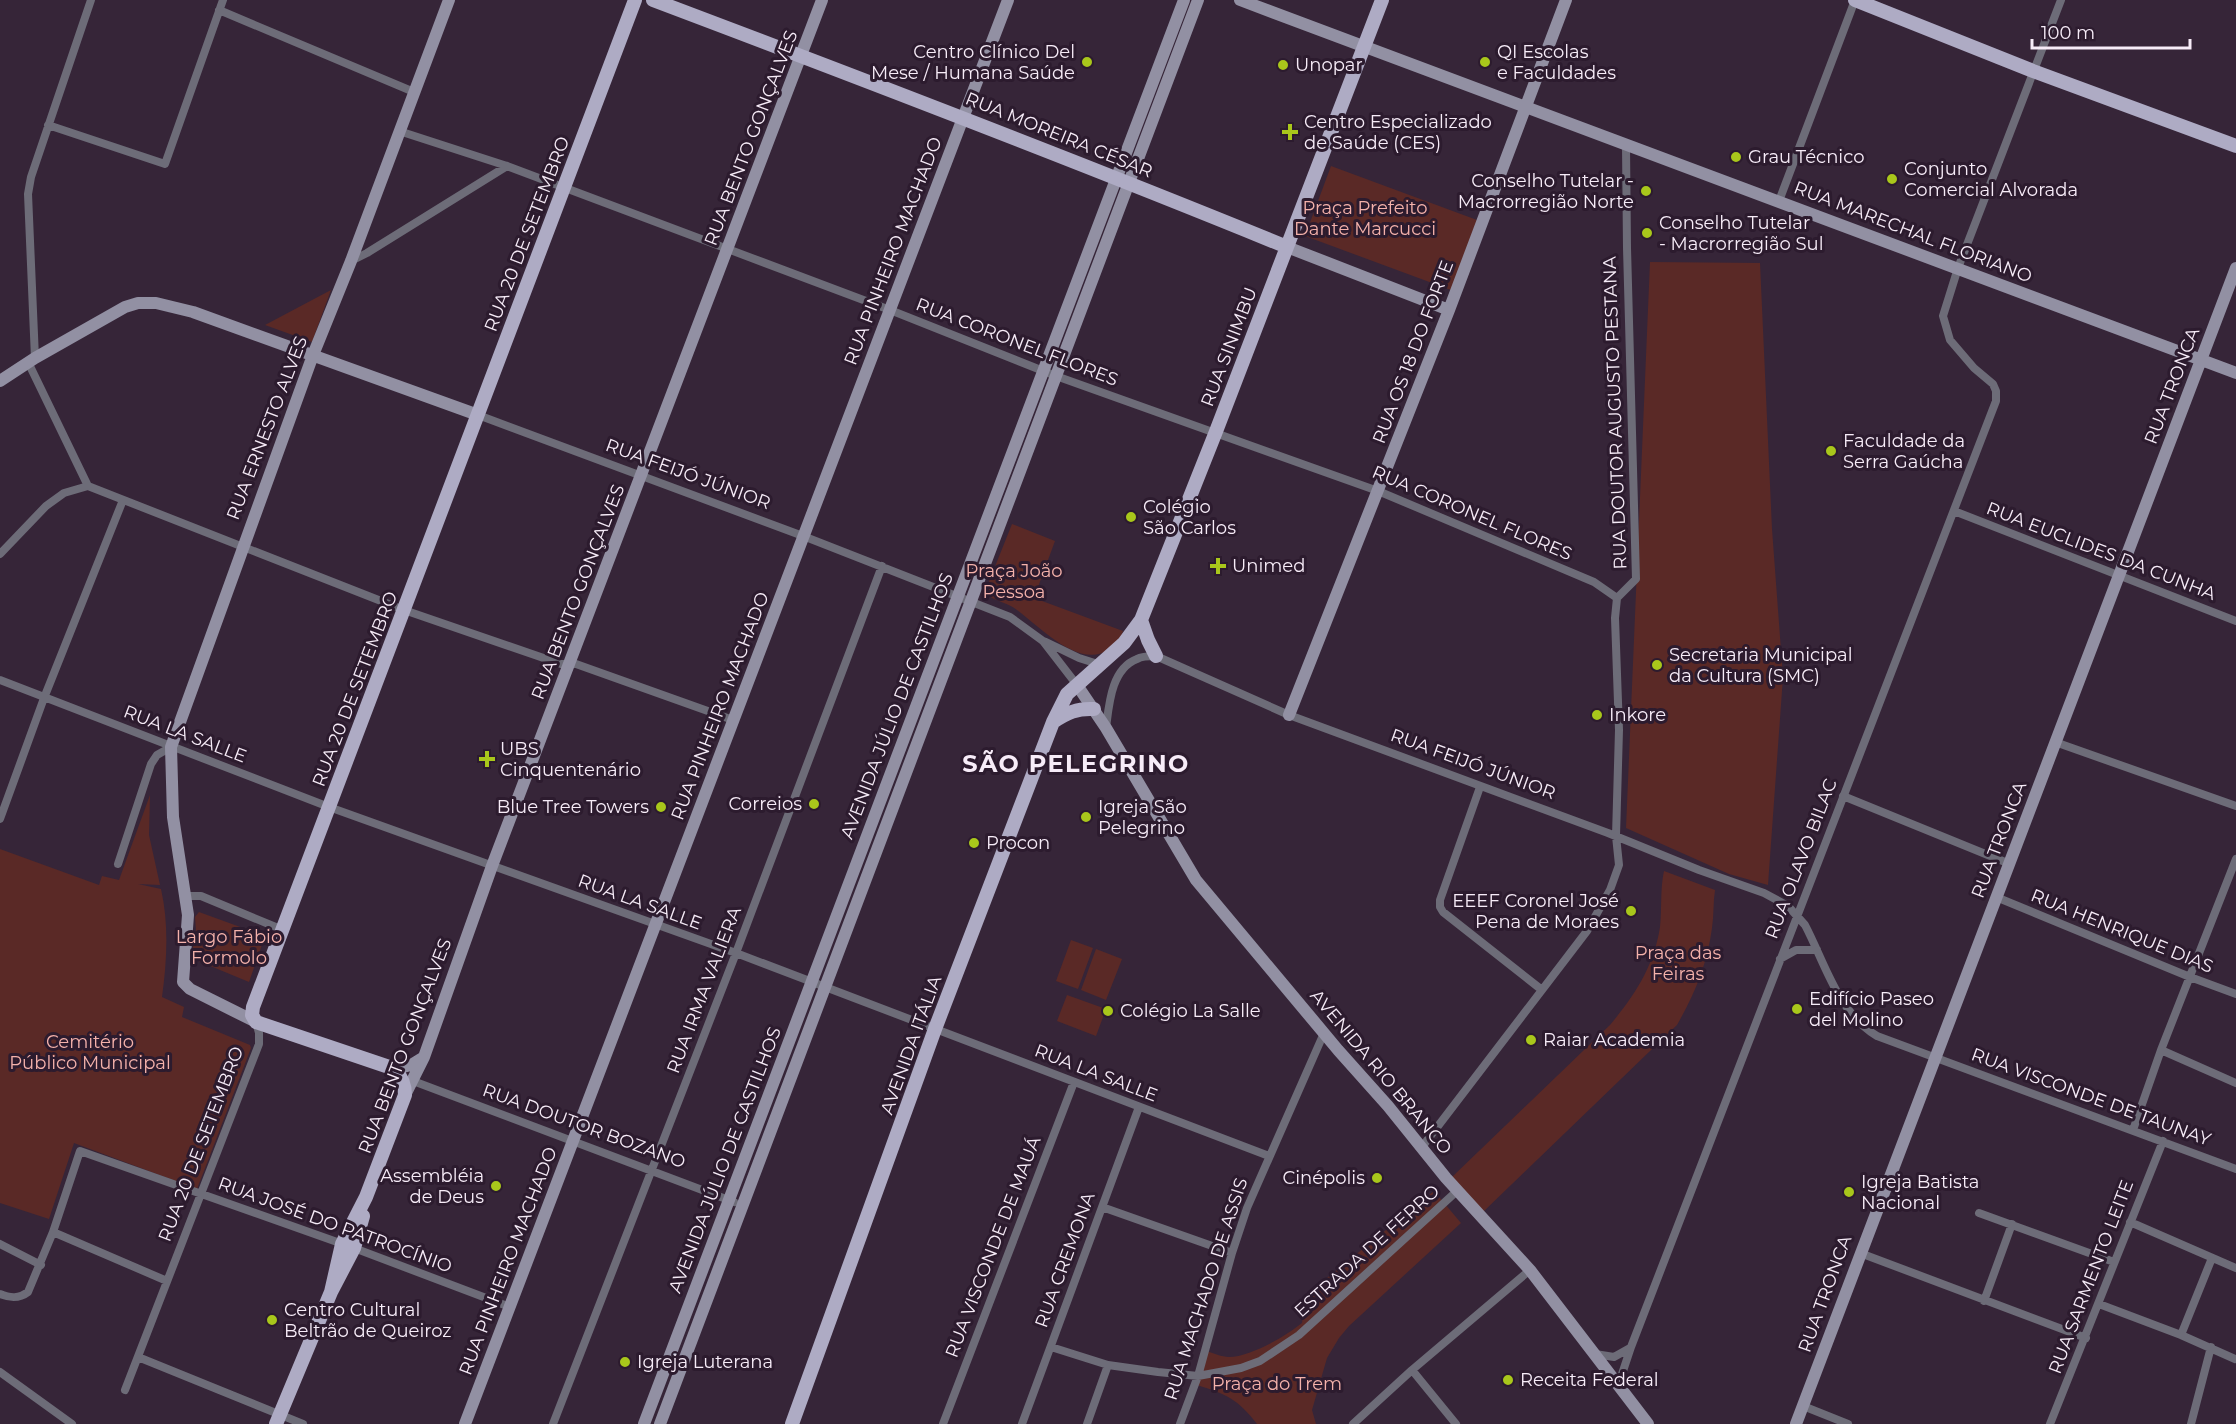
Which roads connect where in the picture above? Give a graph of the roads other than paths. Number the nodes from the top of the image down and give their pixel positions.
1 (91, 0) edge
2 (223, 0) edge
3 (449, 0) edge
4 (635, 0) edge
5 (652, 0) edge
6 (822, 0) edge
7 (1008, 0) edge
8 (1184, 0) edge
9 (1198, 0) edge
10 (1240, 0) edge
11 (1382, 0) edge
12 (1566, 0) edge
13 (1855, 0) edge
14 (2061, 0) edge
15 (219, 10) junction
16 (1365, 47) junction
17 (801, 56) junction
18 (2033, 71) junction
19 (1156, 73) junction
20 (1168, 78) junction
21 (414, 92) junction
22 (1525, 108) junction
23 (963, 117) junction
24 (1137, 124) junction
25 (48, 125) junction
26 (1149, 129) junction
27 (399, 131) junction
28 (1626, 146) junction
29 (2236, 146) edge
30 (507, 166) junction
31 (1123, 179) junction
32 (564, 187) junction
33 (1779, 201) junction
34 (1287, 247) junction
35 (728, 248) junction
36 (351, 261) junction
37 (1958, 268) junction
38 (2236, 268) edge
39 (1080, 274) junction
40 (1092, 279) junction
41 (2230, 298) edge
42 (890, 310) junction
43 (1449, 310) junction
44 (313, 355) junction
45 (32, 360) junction
46 (2201, 360) junction
47 (1043, 371) junction
48 (2236, 373) edge
49 (1056, 376) junction
50 (0, 381) edge
51 (478, 415) junction
52 (1215, 434) junction
53 (1004, 474) junction
54 (641, 477) junction
55 (1017, 480) junction
56 (88, 486) junction
57 (1378, 491) junction
58 (123, 500) junction
59 (1954, 511) junction
60 (803, 536) junction
61 (242, 548) junction
62 (0, 554) edge
63 (882, 566) junction
64 (2119, 576) junction
65 (958, 596) junction
66 (1617, 598) junction
67 (971, 600) junction
68 (404, 610) junction
69 (1141, 620) junction
70 (2236, 621) edge
71 (1043, 641) junction
72 (1156, 656) junction
73 (569, 665) junction
74 (1101, 665) junction
75 (0, 680) edge
76 (1077, 685) junction
77 (919, 697) junction
78 (44, 698) junction
79 (932, 703) junction
80 (1094, 709) junction
81 (1289, 715) junction
82 (733, 720) junction
83 (1053, 722) junction
84 (1106, 728) junction
85 (2055, 742) junction
86 (902, 743) junction
87 (171, 747) junction
88 (915, 749) junction
89 (1480, 787) junction
90 (885, 788) junction
91 (898, 793) junction
92 (1843, 796) junction
93 (2236, 806) edge
94 (329, 807) junction
95 (0, 819) edge
96 (867, 836) junction
97 (1616, 836) junction
98 (880, 842) junction
99 (2236, 859) edge
100 (118, 864) dead end
101 (2010, 864) junction
102 (492, 866) junction
103 (186, 896) junction
104 (1996, 897) junction
105 (1797, 914) junction
106 (655, 926) junction
107 (283, 930) junction
108 (831, 930) junction
109 (845, 935) junction
110 (1817, 950) junction
111 (736, 953) junction
112 (1779, 959) junction
113 (2190, 977) junction
114 (811, 982) junction
115 (825, 987) junction
116 (1542, 990) junction
117 (2236, 994) edge
118 (256, 1022) junction
119 (935, 1029) junction
120 (793, 1030) junction
121 (1324, 1033) junction
122 (807, 1036) junction
123 (2161, 1050) junction
124 (424, 1057) junction
125 (1935, 1057) junction
126 (395, 1069) junction
127 (774, 1080) junction
128 (413, 1081) junction
129 (1074, 1082) junction
130 (2236, 1083) edge
131 (788, 1086) junction
132 (405, 1095) junction
133 (1139, 1107) junction
134 (2133, 1130) junction
135 (754, 1132) junction
136 (768, 1138) junction
137 (2163, 1141) junction
138 (573, 1142) junction
139 (1422, 1147) junction
140 (1269, 1156) junction
141 (2236, 1169) edge
142 (652, 1170) junction
143 (1457, 1191) junction
144 (201, 1193) junction
145 (729, 1200) junction
146 (743, 1205) junction
147 (1102, 1207) junction
148 (1979, 1213) dead end
149 (2130, 1222) junction
150 (2012, 1224) junction
151 (53, 1232) junction
152 (0, 1244) edge
153 (348, 1246) junction
154 (1860, 1252) junction
155 (1232, 1253) junction
156 (2212, 1258) junction
157 (706, 1260) junction
158 (2114, 1262) junction
159 (41, 1265) junction
160 (720, 1266) junction
161 (2236, 1268) edge
162 (1530, 1270) junction
163 (167, 1281) junction
164 (0, 1294) edge
165 (1984, 1300) junction
166 (2099, 1304) junction
167 (510, 1307) junction
168 (687, 1311) junction
169 (701, 1316) junction
170 (2181, 1335) junction
171 (2086, 1338) junction
172 (1050, 1347) junction
173 (1631, 1347) junction
174 (2211, 1347) junction
175 (1592, 1352) junction
176 (669, 1356) junction
177 (138, 1357) junction
178 (2235, 1359) edge
179 (684, 1361) junction
180 (1108, 1365) junction
181 (1412, 1370) junction
182 (0, 1372) edge
183 (1198, 1376) junction
184 (1620, 1389) junction
185 (125, 1390) dead end
186 (651, 1405) junction
187 (1803, 1406) junction
188 (665, 1411) junction
189 (278, 1419) edge
190 (72, 1424) edge
191 (303, 1424) edge
192 (465, 1424) edge
193 (553, 1424) edge
194 (644, 1424) edge
195 (660, 1424) edge
196 (792, 1424) edge
197 (943, 1424) edge
198 (1022, 1424) edge
199 (1087, 1424) edge
200 (1180, 1424) edge
201 (1353, 1424) edge
202 (1456, 1424) edge
203 (1648, 1424) edge
204 (1796, 1424) edge
205 (1848, 1424) edge
206 (2050, 1424) edge
207 (2191, 1424) edge

1 - 25 street
2 - 15 street
3 - 21 street, RUA ERNESTO ALVES
4 - 32 main road, RUA 20 DE SETEMBRO
5 - 17 main road, RUA MOREIRA CÉSAR
6 - 17 street, RUA BENTO GONÇALVES
7 - 23 street, RUA PINHEIRO MACHADO
8 - 19 street, AVENIDA JÚLIO DE CASTILHOS
9 - 20 street, AVENIDA JÚLIO DE CASTILHOS
10 - 16 street, RUA MARECHAL FLORIANO
11 - 16 main road, RUA SINIMBU
12 - 22 street, RUA OS 18 DO FORTE
13 - 18 main road
13 - 33 street
14 - 18 street
15 - 21 street
15 - 25 street
16 - 22 street, RUA MARECHAL FLORIANO
16 - 34 main road, RUA SINIMBU
17 - 23 main road, RUA MOREIRA CÉSAR
17 - 35 street, RUA BENTO GONÇALVES
18 - 29 main road
18 - 37 street
19 - 20 street
19 - 24 street, AVENIDA JÚLIO DE CASTILHOS
20 - 26 street, AVENIDA JÚLIO DE CASTILHOS
21 - 27 street, RUA ERNESTO ALVES
22 - 28 street, RUA MARECHAL FLORIANO
22 - 43 street, RUA OS 18 DO FORTE
23 - 31 main road, RUA MOREIRA CÉSAR
23 - 42 street, RUA PINHEIRO MACHADO
24 - 26 street
24 - 31 street, AVENIDA JÚLIO DE CASTILHOS
25 - 45 street
26 - 31 street, AVENIDA JÚLIO DE CASTILHOS
27 - 30 street, RUA CORONEL FLORES
27 - 36 street, RUA ERNESTO ALVES
28 - 33 street, RUA MARECHAL FLORIANO
28 - 66 street, RUA DOUTOR AUGUSTO PESTANA
30 - 32 street, RUA CORONEL FLORES
30 - 36 street
31 - 34 main road, RUA MOREIRA CÉSAR
31 - 39 street, AVENIDA JÚLIO DE CASTILHOS
31 - 40 street, AVENIDA JÚLIO DE CASTILHOS
32 - 35 street, RUA CORONEL FLORES
32 - 51 main road, RUA 20 DE SETEMBRO
33 - 37 street, RUA MARECHAL FLORIANO
34 - 43 street, RUA MOREIRA CÉSAR
34 - 52 main road, RUA SINIMBU
35 - 42 street, RUA CORONEL FLORES
35 - 54 street, RUA BENTO GONÇALVES
36 - 44 street, RUA ERNESTO ALVES
37 - 46 street, RUA MARECHAL FLORIANO
37 - 59 street, RUA OLAVO BILAC
38 - 41 street, RUA TRONCA
39 - 40 street
39 - 47 street, AVENIDA JÚLIO DE CASTILHOS
40 - 49 street, AVENIDA JÚLIO DE CASTILHOS
41 - 46 street, RUA TRONCA
42 - 47 street, RUA CORONEL FLORES
42 - 60 street, RUA PINHEIRO MACHADO
43 - 57 street, RUA OS 18 DO FORTE
44 - 45 street, RUA FEIJÓ JÚNIOR
44 - 51 street, RUA FEIJÓ JÚNIOR
44 - 61 street, RUA ERNESTO ALVES
45 - 50 street, RUA FEIJÓ JÚNIOR
45 - 56 street
46 - 48 street, RUA MARECHAL FLORIANO
46 - 64 street, RUA TRONCA
47 - 49 street, RUA CORONEL FLORES
47 - 53 street, AVENIDA JÚLIO DE CASTILHOS
49 - 52 street, RUA CORONEL FLORES
49 - 55 street, AVENIDA JÚLIO DE CASTILHOS
51 - 54 street, RUA FEIJÓ JÚNIOR
51 - 68 main road, RUA 20 DE SETEMBRO
52 - 57 street, RUA CORONEL FLORES
52 - 69 main road, RUA SINIMBU
53 - 55 street
53 - 65 street, AVENIDA JÚLIO DE CASTILHOS
54 - 60 street, RUA FEIJÓ JÚNIOR
54 - 73 street, RUA BENTO GONÇALVES
55 - 67 street, AVENIDA JÚLIO DE CASTILHOS
56 - 58 street
56 - 62 street
57 - 66 street, RUA CORONEL FLORES
57 - 81 street, RUA OS 18 DO FORTE
58 - 61 street
58 - 78 street
59 - 64 street, RUA EUCLIDES DA CUNHA
59 - 92 street, RUA OLAVO BILAC
60 - 63 street, RUA FEIJÓ JÚNIOR
60 - 82 street, RUA PINHEIRO MACHADO
61 - 68 street
61 - 87 street, RUA ERNESTO ALVES
63 - 65 street, RUA FEIJÓ JÚNIOR
63 - 111 street, RUA IRMA VALIERA
64 - 70 street, RUA EUCLIDES DA CUNHA
64 - 85 street, RUA TRONCA
65 - 67 street, RUA FEIJÓ JÚNIOR
65 - 77 street, AVENIDA JÚLIO DE CASTILHOS
66 - 97 street
67 - 71 street, RUA FEIJÓ JÚNIOR
67 - 79 street, AVENIDA JÚLIO DE CASTILHOS
68 - 73 street
68 - 94 main road, RUA 20 DE SETEMBRO
69 - 72 main road
69 - 74 main road, RUA SINIMBU
71 - 74 street, RUA FEIJÓ JÚNIOR
71 - 76 street, RUA FEIJÓ JÚNIOR
72 - 81 street, RUA FEIJÓ JÚNIOR
72 - 84 street
73 - 82 street
73 - 102 street, RUA BENTO GONÇALVES
74 - 76 main road, RUA SINIMBU
75 - 78 street, RUA LA SALLE
76 - 80 street, AVENIDA RIO BRANCO
76 - 83 main road, AVENIDA ITÁLIA
77 - 79 street
77 - 86 street, AVENIDA JÚLIO DE CASTILHOS
78 - 87 street, RUA LA SALLE
78 - 95 street
79 - 88 street, AVENIDA JÚLIO DE CASTILHOS
80 - 83 main road
80 - 84 street, AVENIDA RIO BRANCO
81 - 89 street, RUA FEIJÓ JÚNIOR
82 - 106 street, RUA PINHEIRO MACHADO
83 - 119 main road, AVENIDA ITÁLIA
84 - 121 street, AVENIDA RIO BRANCO
85 - 93 street
85 - 101 street, RUA TRONCA
86 - 88 street
86 - 90 street, AVENIDA JÚLIO DE CASTILHOS
87 - 94 street, RUA LA SALLE
87 - 100 street, RUA ERNESTO ALVES
87 - 103 street
88 - 91 street, AVENIDA JÚLIO DE CASTILHOS
89 - 97 street, RUA FEIJÓ JÚNIOR
89 - 116 street
90 - 91 street
90 - 96 street, AVENIDA JÚLIO DE CASTILHOS
91 - 98 street, AVENIDA JÚLIO DE CASTILHOS
92 - 101 street
92 - 105 street, RUA OLAVO BILAC
94 - 102 street, RUA LA SALLE
94 - 107 main road, RUA 20 DE SETEMBRO
96 - 98 street
96 - 108 street, AVENIDA JÚLIO DE CASTILHOS
97 - 105 street, RUA FEIJÓ JÚNIOR
97 - 116 street
98 - 109 street, AVENIDA JÚLIO DE CASTILHOS
99 - 113 street
101 - 104 street, RUA TRONCA
102 - 106 street, RUA LA SALLE
102 - 124 street, RUA BENTO GONÇALVES
103 - 107 street
103 - 118 street
104 - 113 street, RUA HENRIQUE DIAS
104 - 125 street, RUA TRONCA
105 - 110 street, RUA FEIJÓ JÚNIOR
105 - 112 street, RUA OLAVO BILAC
106 - 111 street, RUA LA SALLE
106 - 138 street, RUA PINHEIRO MACHADO
107 - 118 main road, RUA 20 DE SETEMBRO
108 - 109 street
108 - 114 street, AVENIDA JÚLIO DE CASTILHOS
109 - 115 street, AVENIDA JÚLIO DE CASTILHOS
110 - 112 street
110 - 125 street, RUA FEIJÓ JÚNIOR
111 - 114 street, RUA LA SALLE
111 - 142 street, RUA IRMA VALIERA
112 - 173 street, RUA OLAVO BILAC
113 - 117 street, RUA HENRIQUE DIAS
113 - 123 street
114 - 115 street, RUA LA SALLE
114 - 120 street, AVENIDA JÚLIO DE CASTILHOS
115 - 119 street, RUA LA SALLE
115 - 122 street, AVENIDA JÚLIO DE CASTILHOS
116 - 139 street
118 - 126 main road
118 - 144 street, RUA 20 DE SETEMBRO
119 - 129 street, RUA LA SALLE
119 - 196 main road, AVENIDA ITÁLIA
120 - 122 street
120 - 127 street, AVENIDA JÚLIO DE CASTILHOS
121 - 139 street, AVENIDA RIO BRANCO
121 - 140 street, RUA MACHADO DE ASSIS
122 - 131 street, AVENIDA JÚLIO DE CASTILHOS
123 - 130 street
123 - 134 street
124 - 126 street
124 - 128 street, RUA BENTO GONÇALVES
125 - 134 street, RUA VISCONDE DE TAUNAY
125 - 154 street, RUA TRONCA
126 - 132 main road
127 - 131 street
127 - 135 street, AVENIDA JÚLIO DE CASTILHOS
128 - 132 street, RUA BENTO GONÇALVES
128 - 138 street, RUA DOUTOR BOZANO
129 - 133 street, RUA LA SALLE
129 - 197 street, RUA VISCONDE DE MAUÁ
131 - 136 street, AVENIDA JÚLIO DE CASTILHOS
132 - 153 main road, RUA BENTO GONÇALVES
133 - 140 street, RUA LA SALLE
133 - 147 street, RUA CREMONA
134 - 137 street, RUA VISCONDE DE TAUNAY
135 - 136 street
135 - 145 street, AVENIDA JÚLIO DE CASTILHOS
136 - 146 street, AVENIDA JÚLIO DE CASTILHOS
137 - 141 street, RUA VISCONDE DE TAUNAY
137 - 149 street, RUA SARMENTO LEITE
138 - 142 street, RUA DOUTOR BOZANO
138 - 167 street, RUA PINHEIRO MACHADO
139 - 143 street, AVENIDA RIO BRANCO
140 - 155 street, RUA MACHADO DE ASSIS
142 - 145 street, RUA DOUTOR BOZANO
142 - 193 street, RUA IRMA VALIERA
143 - 162 street, AVENIDA RIO BRANCO
143 - 183 street, ESTRADA DE FERRO
144 - 151 street, RUA JOSÉ DO PATROCÍNIO
144 - 153 street, RUA JOSÉ DO PATROCÍNIO
144 - 163 street, RUA 20 DE SETEMBRO
145 - 146 street, RUA DOUTOR BOZANO
145 - 157 street, AVENIDA JÚLIO DE CASTILHOS
146 - 160 street, AVENIDA JÚLIO DE CASTILHOS
147 - 155 street
147 - 172 street, RUA CREMONA
148 - 150 street
149 - 156 street
149 - 158 street, RUA SARMENTO LEITE
150 - 158 street
150 - 165 street
151 - 159 street
151 - 163 street
152 - 159 street
153 - 167 street, RUA JOSÉ DO PATROCÍNIO
153 - 189 main road, RUA BENTO GONÇALVES
154 - 165 street
154 - 187 street, RUA TRONCA
155 - 183 street, RUA MACHADO DE ASSIS
156 - 161 street
156 - 170 street
157 - 160 street
157 - 168 street, AVENIDA JÚLIO DE CASTILHOS
158 - 166 street, RUA SARMENTO LEITE
159 - 164 street
160 - 169 street, AVENIDA JÚLIO DE CASTILHOS
162 - 175 street, AVENIDA RIO BRANCO
162 - 181 street
163 - 177 street, RUA 20 DE SETEMBRO
165 - 171 street
166 - 170 street
166 - 171 street, RUA SARMENTO LEITE
167 - 192 street, RUA PINHEIRO MACHADO
168 - 169 street
168 - 176 street, AVENIDA JÚLIO DE CASTILHOS
169 - 179 street, AVENIDA JÚLIO DE CASTILHOS
170 - 174 street
171 - 206 street, RUA SARMENTO LEITE
172 - 180 street, ESTRADA DE FERRO
172 - 198 street, RUA CREMONA
173 - 175 street
173 - 184 street, RUA OLAVO BILAC
174 - 178 street
174 - 207 street
175 - 184 street, AVENIDA RIO BRANCO
176 - 179 street
176 - 186 street, AVENIDA JÚLIO DE CASTILHOS
177 - 185 street, RUA 20 DE SETEMBRO
177 - 189 street
179 - 188 street, AVENIDA JÚLIO DE CASTILHOS
180 - 183 street, ESTRADA DE FERRO
180 - 199 street
181 - 201 street
181 - 202 street
182 - 190 street
183 - 200 street, RUA MACHADO DE ASSIS
184 - 203 street, AVENIDA RIO BRANCO
186 - 188 street
186 - 194 street, AVENIDA JÚLIO DE CASTILHOS
187 - 204 street, RUA TRONCA
187 - 205 street
188 - 195 street, AVENIDA JÚLIO DE CASTILHOS
189 - 191 street

